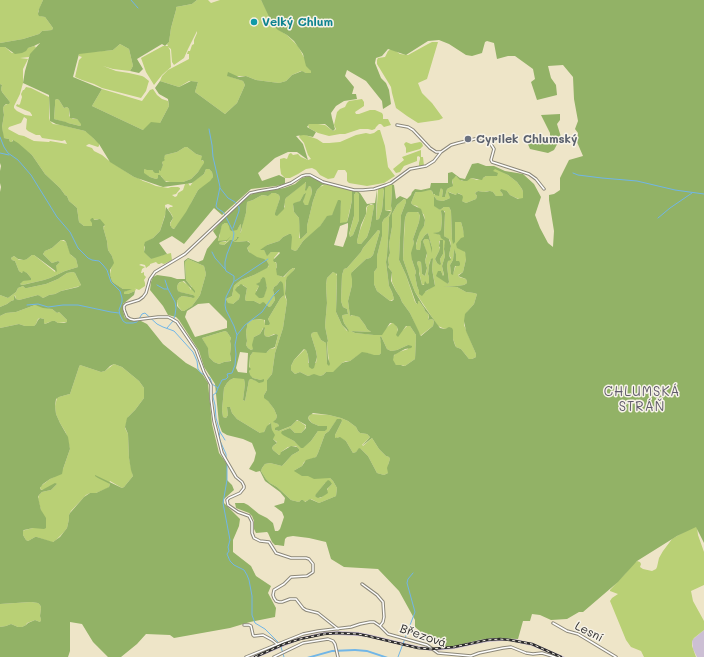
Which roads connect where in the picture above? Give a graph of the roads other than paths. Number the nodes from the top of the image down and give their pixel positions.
1 (397, 125) dead end
2 (436, 152) junction
3 (441, 152) junction
4 (438, 156) junction
5 (544, 189) dead end
6 (362, 584) dead end
7 (553, 623) dead end
8 (244, 625) dead end
9 (380, 626) junction
10 (338, 629) junction
11 (277, 644) junction
12 (247, 657) edge
13 (274, 657) edge
14 (338, 657) edge
15 (555, 657) edge
16 (616, 657) edge

1 - 2 street
2 - 3 street
2 - 4 street
3 - 4 street
3 - 5 street
4 - 10 street
6 - 9 street
7 - 16 street, Lesní
8 - 11 street
9 - 10 street
9 - 15 street, Březová
10 - 11 street
11 - 12 street
13 - 14 street

